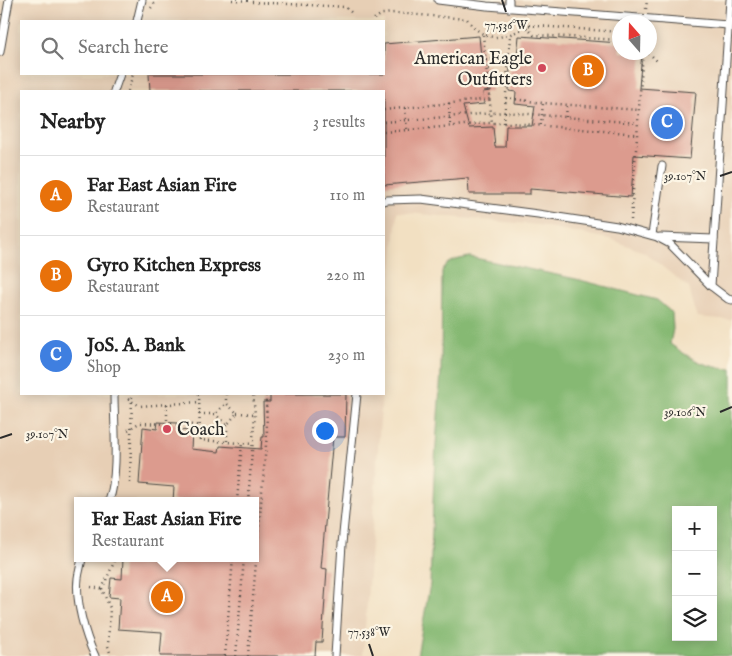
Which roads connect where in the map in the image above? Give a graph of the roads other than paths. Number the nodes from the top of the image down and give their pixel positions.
1 (10, 0) edge
2 (142, 0) edge
3 (438, 0) edge
4 (730, 0) edge
5 (487, 3) edge
6 (509, 4) edge
7 (137, 20) edge
8 (728, 25) junction
9 (0, 52) edge
10 (120, 75) edge
11 (114, 90) edge
12 (662, 166) dead end
13 (385, 201) edge
14 (655, 236) junction
15 (714, 239) junction
16 (711, 286) junction
17 (732, 300) edge
18 (114, 395) edge
19 (357, 395) edge
20 (110, 497) edge
21 (81, 562) edge
22 (95, 656) edge
23 (335, 656) edge

1 - 9 lane
2 - 7 lane
3 - 5 lane
4 - 8 lane
5 - 6 lane
6 - 8 lane
8 - 15 lane
10 - 11 lane
12 - 14 lane
13 - 14 lane
14 - 15 lane
14 - 16 lane
15 - 16 lane
16 - 17 lane
18 - 20 lane
19 - 23 lane
21 - 22 lane

